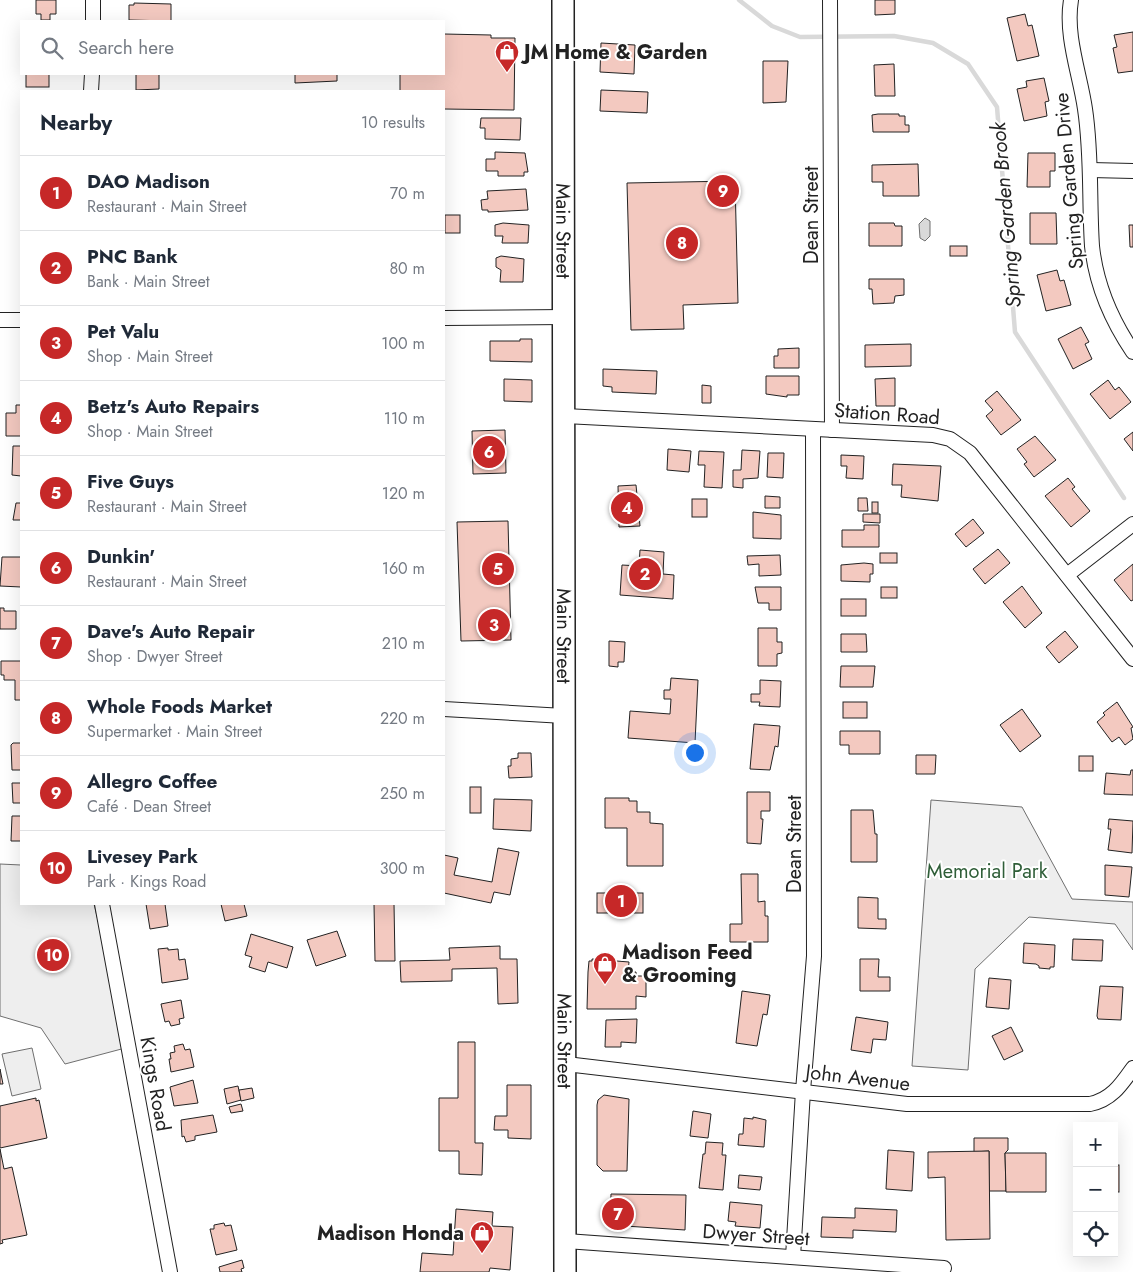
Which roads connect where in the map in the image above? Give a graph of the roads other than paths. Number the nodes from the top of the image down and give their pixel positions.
1 (94, 0) edge
2 (563, 0) edge
3 (830, 0) edge
4 (1071, 0) edge
5 (93, 20) edge
6 (92, 75) edge
7 (92, 90) edge
8 (1091, 170) junction
9 (1133, 170) edge
10 (565, 317) junction
11 (445, 318) edge
12 (0, 320) edge
13 (20, 320) edge
14 (1133, 352) edge
15 (565, 416) junction
16 (813, 429) junction
17 (832, 430) junction
18 (1133, 524) edge
19 (1067, 575) junction
20 (1133, 659) edge
21 (445, 709) edge
22 (564, 716) junction
23 (102, 905) edge
24 (566, 1064) junction
25 (1133, 1068) edge
26 (802, 1091) junction
27 (566, 1241) junction
28 (793, 1257) junction
29 (944, 1268) dead end
30 (170, 1272) edge
31 (565, 1272) edge

1 - 5 street
2 - 10 main road, Main Street
3 - 17 street, Dean Street
4 - 8 street, Spring Garden Drive
6 - 7 street
8 - 9 street
8 - 14 street, Spring Garden Drive
10 - 11 street
10 - 15 main road, Main Street
12 - 13 street
15 - 16 street, Station Road
15 - 22 main road, Main Street
16 - 17 street, Station Road
16 - 26 street, Dean Street
17 - 19 street, Station Road
18 - 19 street
19 - 20 street, Station Road
21 - 22 street
22 - 24 main road, Main Street
23 - 30 street, Kings Road
24 - 26 street, John Avenue
24 - 27 main road, Main Street
25 - 26 street, John Avenue
26 - 28 street, Dean Street
27 - 28 street, Dwyer Street
27 - 31 main road, Main Street
28 - 29 street, Dwyer Street

